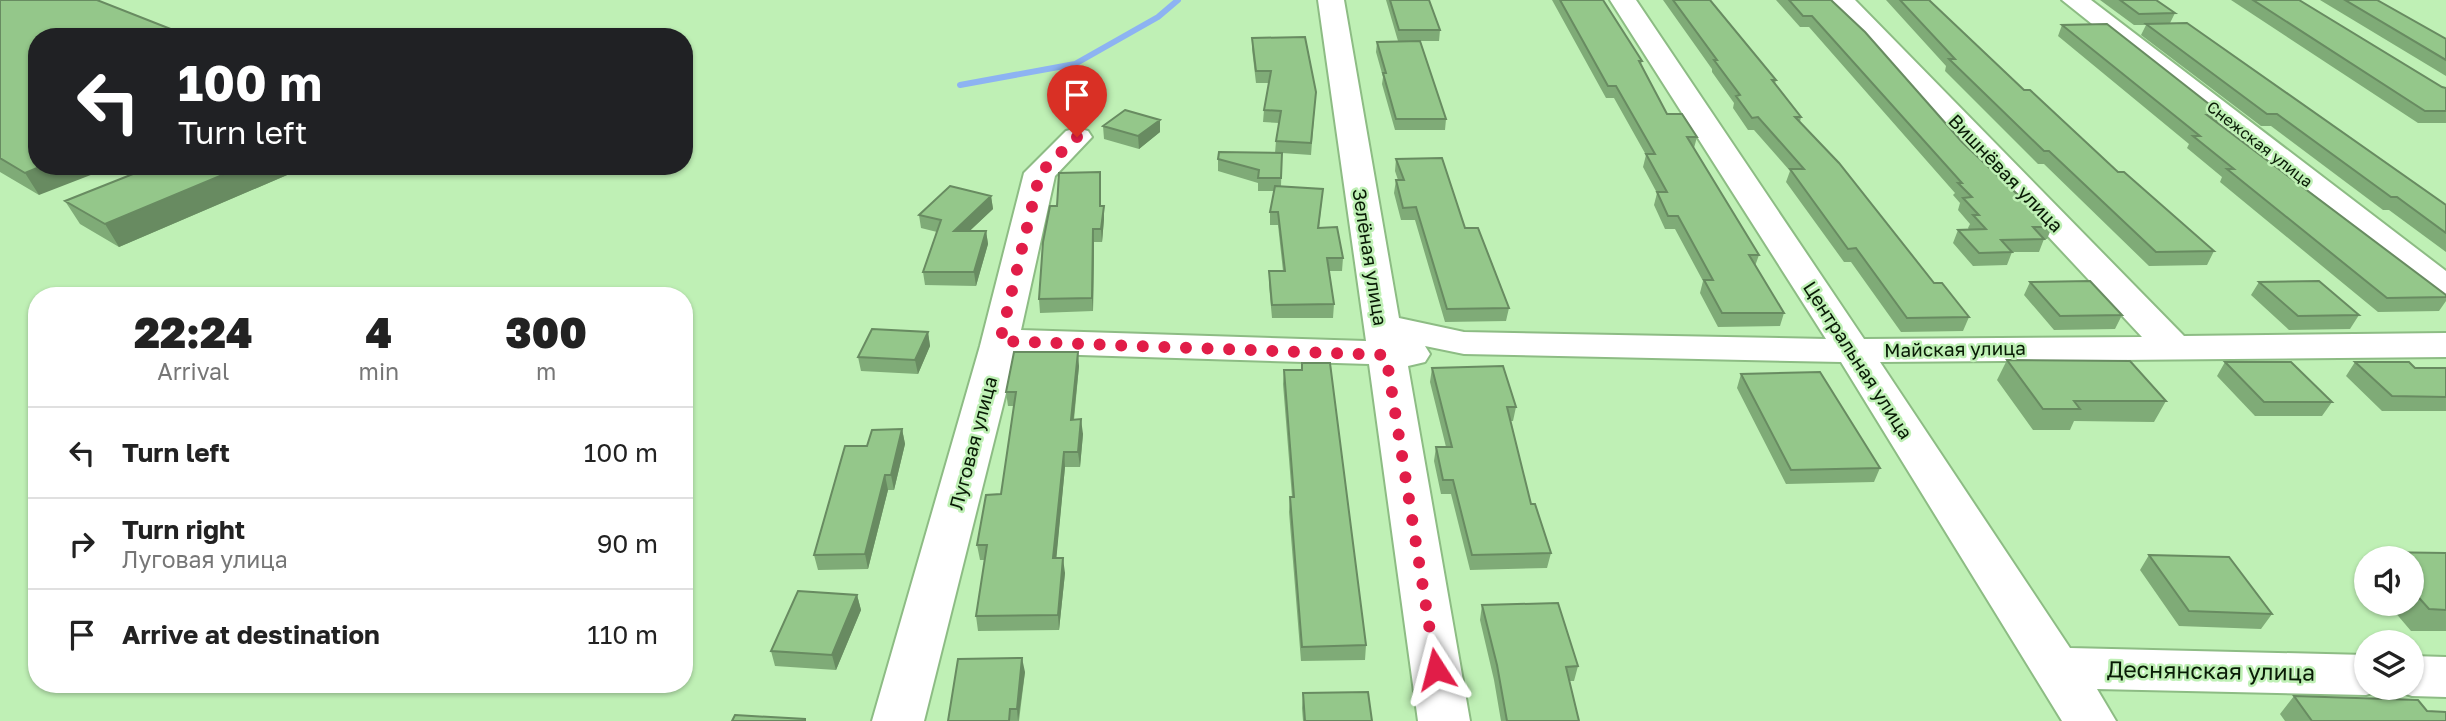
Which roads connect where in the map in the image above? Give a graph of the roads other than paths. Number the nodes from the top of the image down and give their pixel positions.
1 (1331, 0) edge
2 (1623, 0) edge
3 (1841, 0) edge
4 (2075, 0) edge
5 (1077, 137) dead end
6 (2446, 288) edge
7 (1383, 340) junction
8 (1000, 341) junction
9 (2446, 345) edge
10 (2172, 346) junction
11 (1853, 351) junction
12 (2057, 668) junction
13 (2354, 675) edge
14 (2424, 676) edge
15 (2446, 677) edge
16 (898, 721) edge
17 (1444, 721) edge
18 (2090, 721) edge

1 - 7 street, Зелёная улица
2 - 11 street, Центральная улица
3 - 10 street, Вишнёвая улица
4 - 6 street, Снежская улица
5 - 8 street, Луговая улица
7 - 8 street, Майская улица
7 - 11 street, Майская улица
7 - 17 street, Зелёная улица
8 - 16 street, Луговая улица
9 - 10 street, Майская улица
10 - 11 street, Майская улица
11 - 12 street, Центральная улица
12 - 13 street, Деснянская улица
12 - 18 street, Центральная улица
14 - 15 street

